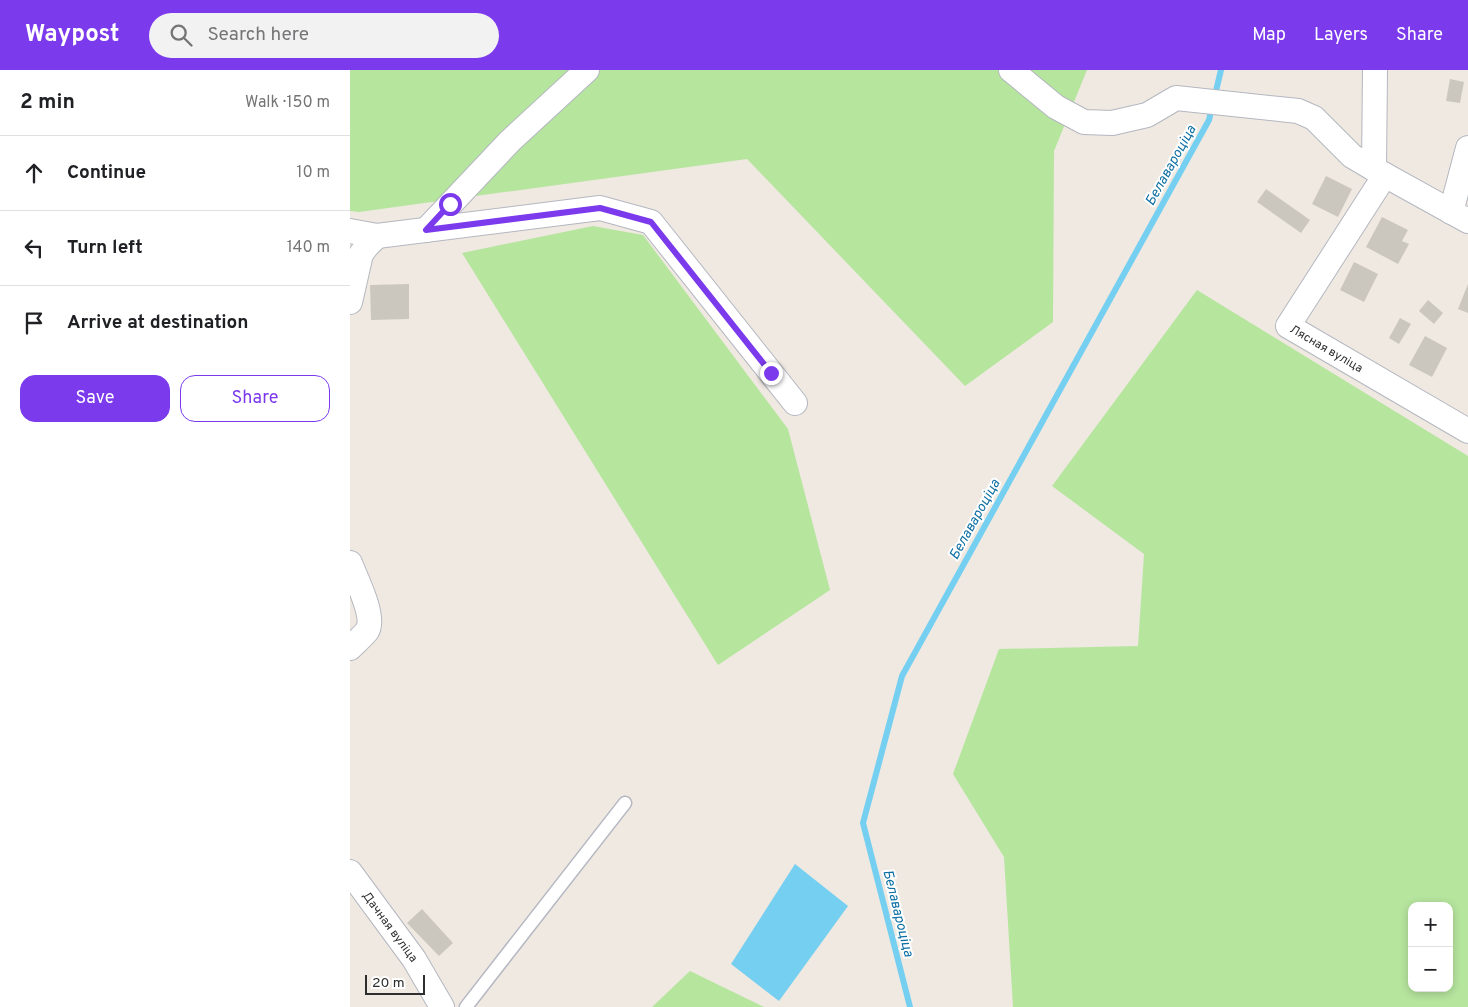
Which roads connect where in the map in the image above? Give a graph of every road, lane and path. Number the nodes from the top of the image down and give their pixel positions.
1 (587, 70) edge
2 (1011, 70) edge
3 (1375, 70) edge
4 (1468, 148) edge
5 (1379, 172) junction
6 (1460, 217) edge
7 (426, 230) junction
8 (350, 231) edge
9 (377, 236) junction
10 (350, 302) edge
11 (795, 403) dead end
12 (1468, 431) edge
13 (350, 563) edge
14 (350, 648) edge
15 (625, 803) dead end
16 (350, 872) edge
17 (442, 1007) edge
18 (466, 1007) edge

1 - 7 street
2 - 5 street
3 - 5 street
4 - 6 street
5 - 6 street
5 - 12 street, Лясная вуліца
7 - 9 street
7 - 11 street
8 - 9 street
9 - 10 street
13 - 14 street
15 - 18 lane
16 - 17 street, Дачная вуліца

